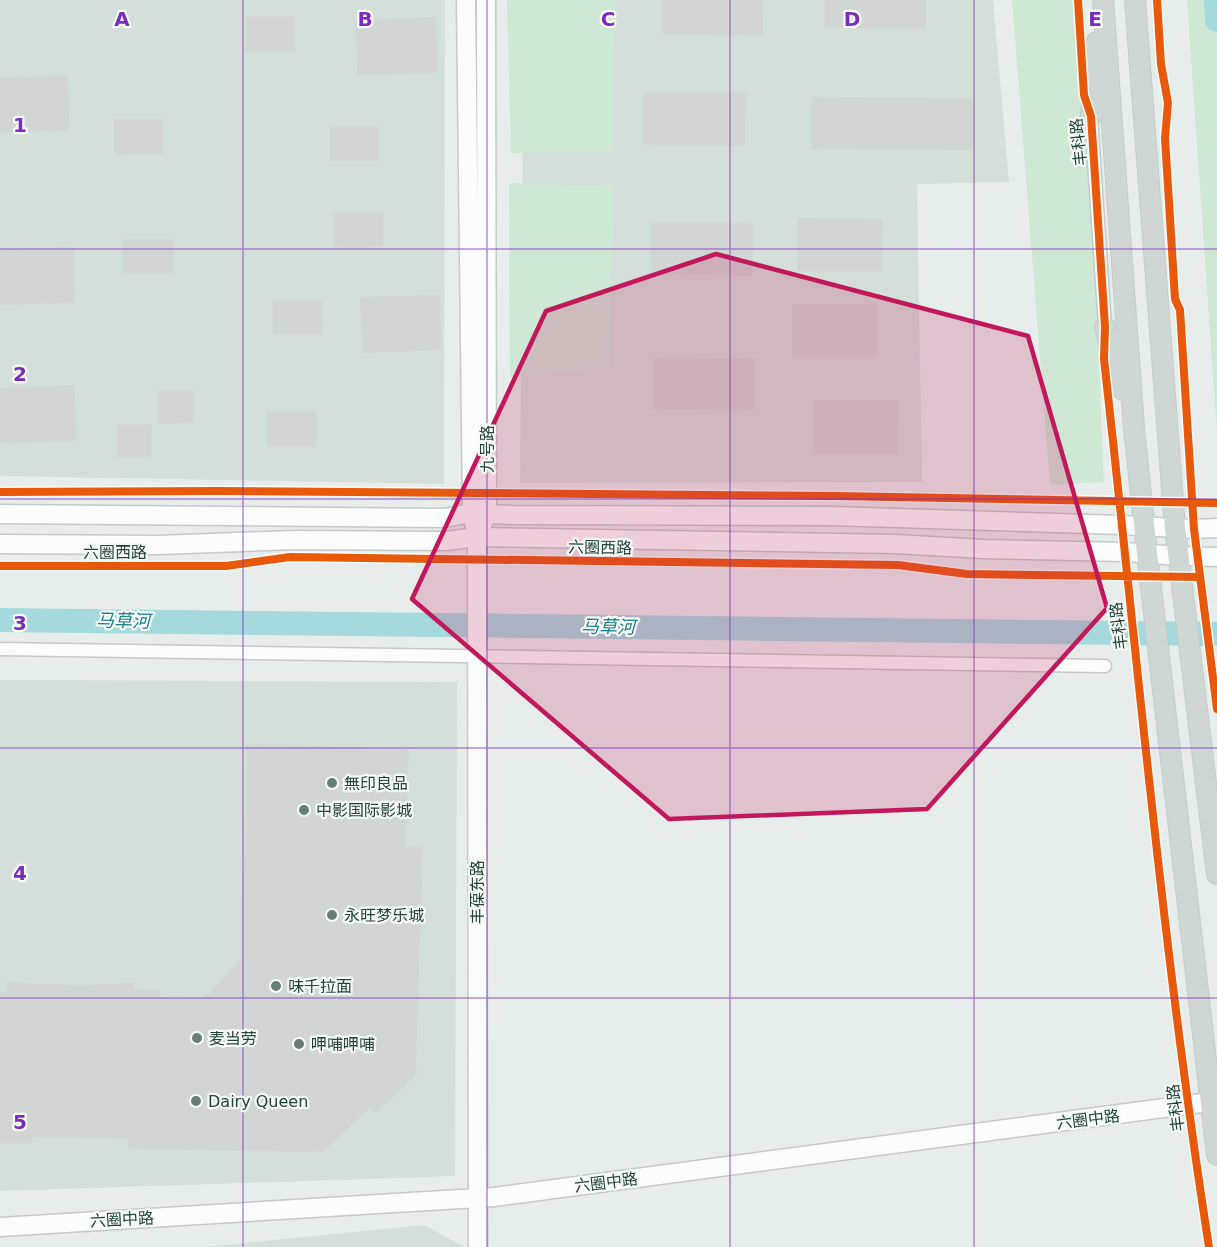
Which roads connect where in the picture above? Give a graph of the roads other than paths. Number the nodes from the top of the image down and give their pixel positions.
1 (466, 0) edge
2 (486, 0) edge
3 (1135, 0) edge
4 (1103, 3) edge
5 (1091, 116) joint
6 (1105, 327) joint
7 (1134, 429) junction
8 (479, 513) junction
9 (0, 514) edge
10 (1144, 527) junction
11 (1175, 528) junction
12 (1217, 528) edge
13 (477, 537) junction
14 (0, 544) edge
15 (1146, 553) junction
16 (1178, 556) junction
17 (1217, 557) edge
18 (0, 649) edge
19 (477, 652) junction
20 (1105, 666) dead end
21 (1217, 874) edge
22 (1213, 1102) edge
23 (1217, 1155) edge
24 (478, 1198) junction
25 (0, 1227) edge
26 (478, 1247) edge

1 - 8 street, 九号路
2 - 8 street, 九号路
3 - 11 main road
4 - 5 main road
4 - 7 main road
5 - 6 street, 丰科路
6 - 7 main road
7 - 10 main road
8 - 9 street, 六圈西路
8 - 10 street, 六圈西路
8 - 13 street, 九号路
10 - 11 street, 六圈西路
10 - 15 main road
11 - 12 street, 六圈西路
11 - 16 main road
13 - 14 street, 六圈西路
13 - 15 street, 六圈西路
13 - 19 street, 丰葆东路
15 - 16 street, 六圈西路
15 - 22 main road
16 - 17 street, 六圈西路
16 - 21 main road
18 - 19 street
19 - 20 street
19 - 24 street, 丰葆东路
22 - 23 main road
22 - 24 street, 六圈中路
24 - 25 street, 六圈中路
24 - 26 street, 丰葆东路

